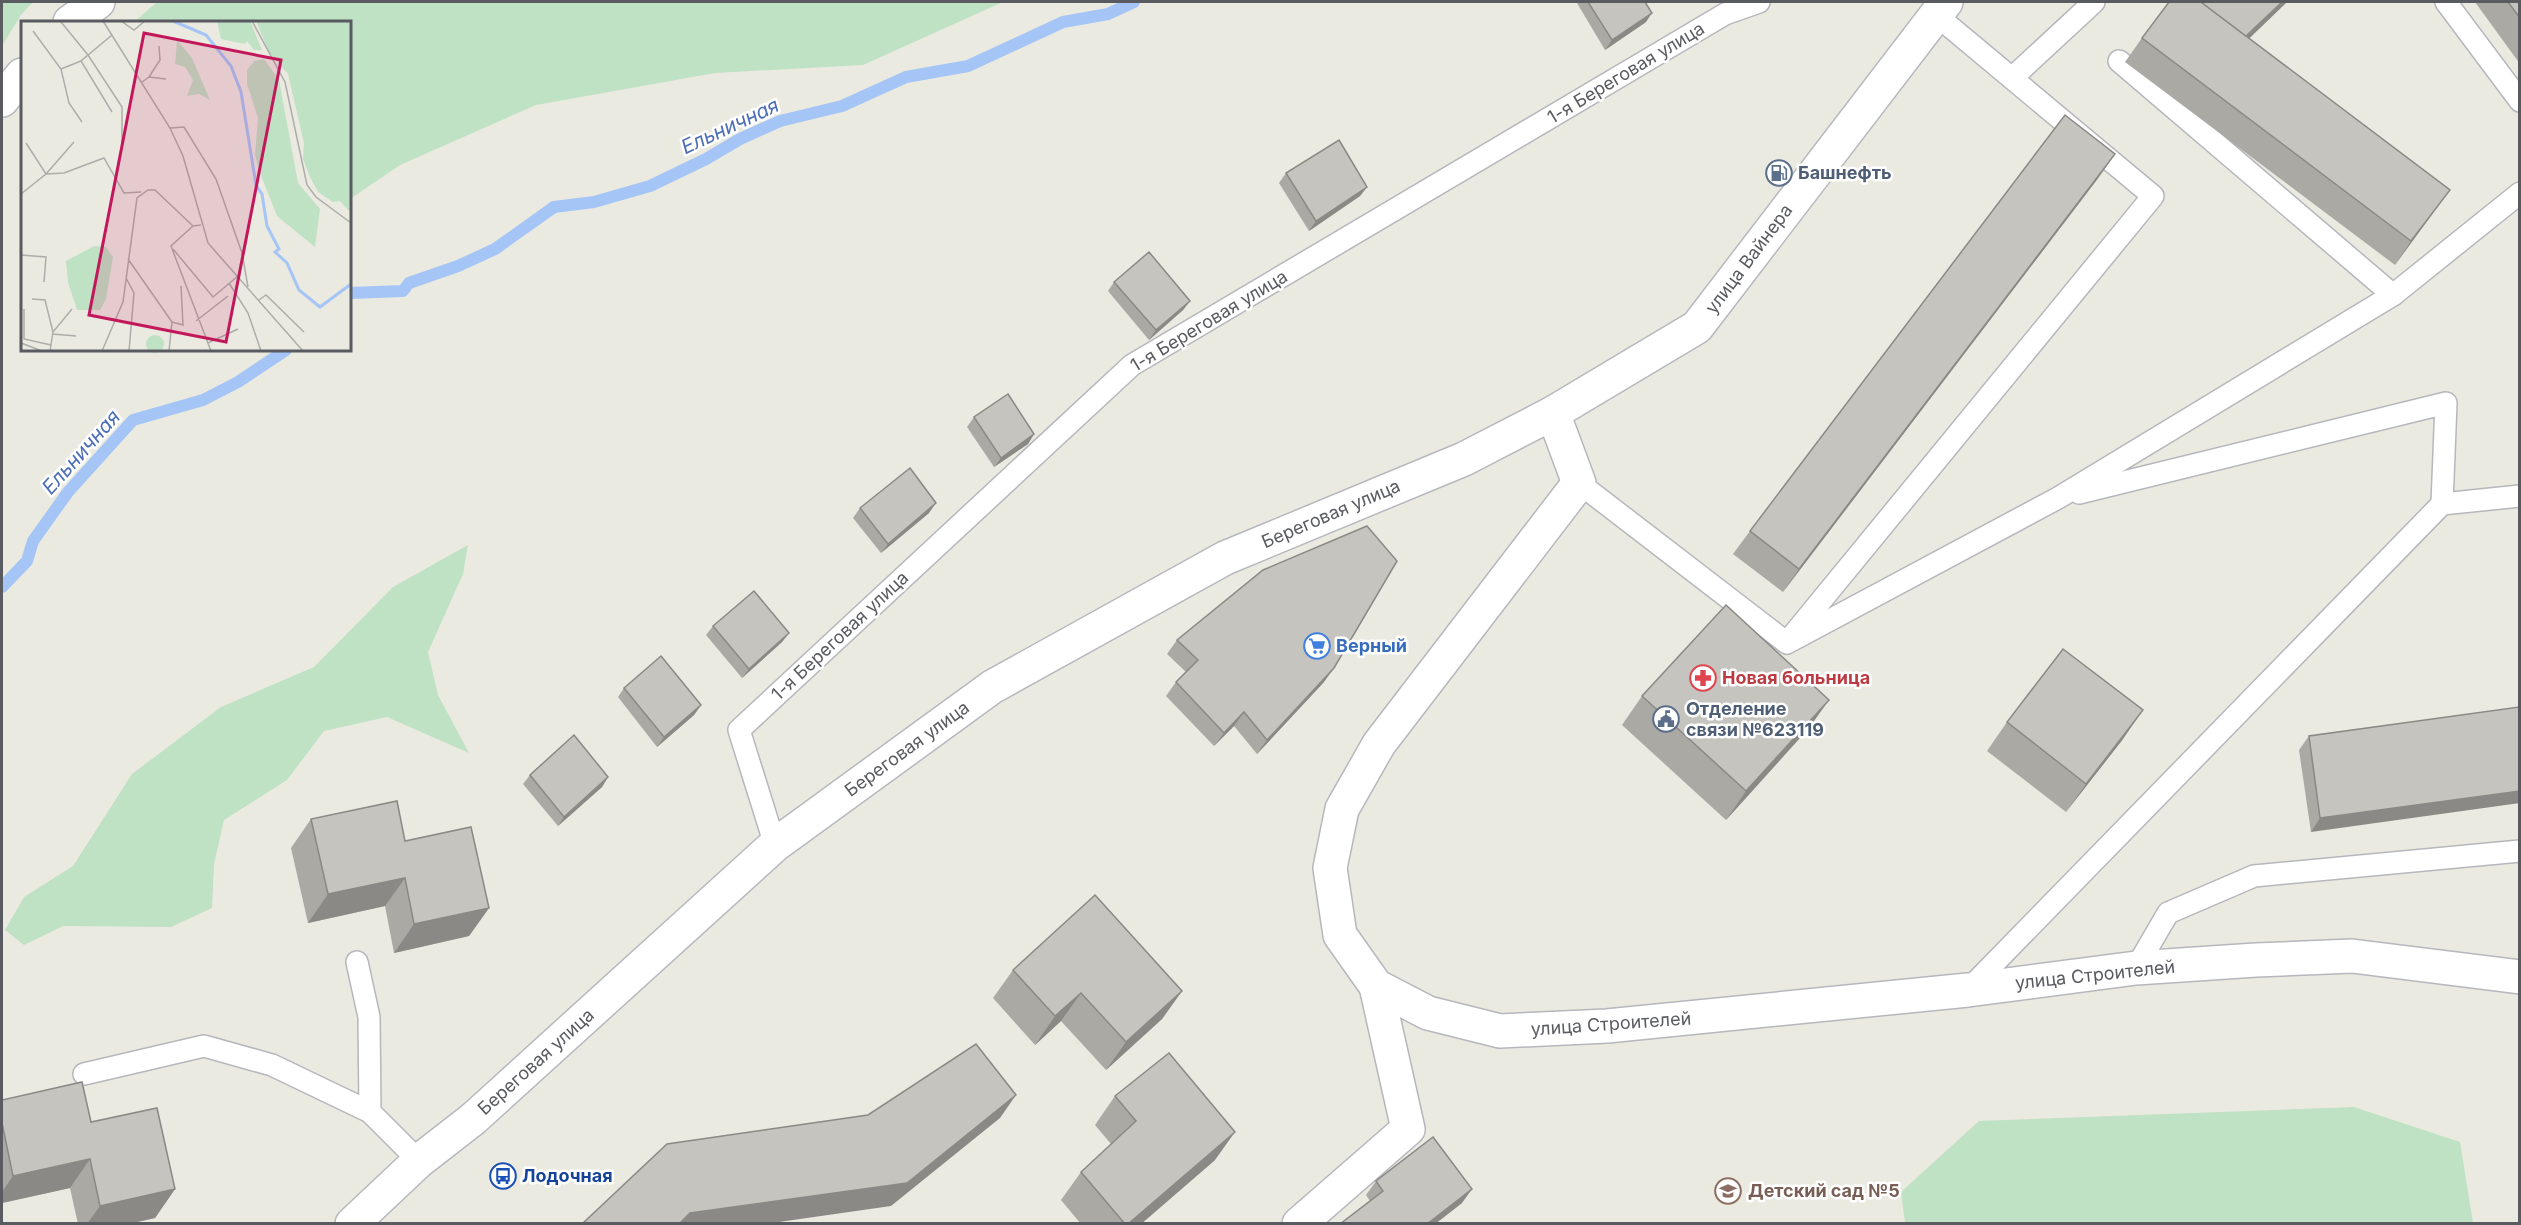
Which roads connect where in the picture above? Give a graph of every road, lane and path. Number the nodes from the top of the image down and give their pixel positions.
1 (98, 2) edge
2 (1759, 2) edge
3 (2094, 2) edge
4 (2446, 2) edge
5 (1941, 8) edge
6 (71, 21) edge
7 (2119, 61) dead end
8 (21, 76) edge
9 (2012, 78) junction
10 (2, 100) edge
11 (2520, 101) edge
12 (2520, 193) edge
13 (2393, 295) junction
14 (1553, 413) junction
15 (1579, 483) junction
16 (2520, 496) edge
17 (2058, 498) junction
18 (2442, 504) junction
19 (1787, 643) junction
20 (775, 845) junction
21 (2520, 850) edge
22 (357, 962) dead end
23 (2136, 968) junction
24 (2520, 977) edge
25 (1376, 986) junction
26 (1968, 990) junction
27 (84, 1074) dead end
28 (370, 1112) junction
29 (419, 1161) junction
30 (352, 1224) edge
31 (1299, 1224) edge

1 - 6 street
2 - 20 lane, 1-я Береговая улица
3 - 9 lane
4 - 11 lane
5 - 9 lane
5 - 14 street, улица Вайнера
7 - 13 lane
8 - 10 street
9 - 19 lane
12 - 13 lane
13 - 17 lane
14 - 15 street
14 - 20 street, Береговая улица
15 - 19 lane
15 - 25 street, улица Строителей
16 - 18 lane
17 - 18 lane
17 - 19 lane
18 - 26 lane
20 - 29 street, Береговая улица
21 - 23 lane
22 - 28 lane
23 - 24 street, улица Строителей
23 - 26 street, улица Строителей
25 - 26 street, улица Строителей
25 - 31 street
27 - 28 lane
28 - 29 lane
29 - 30 street, Береговая улица

